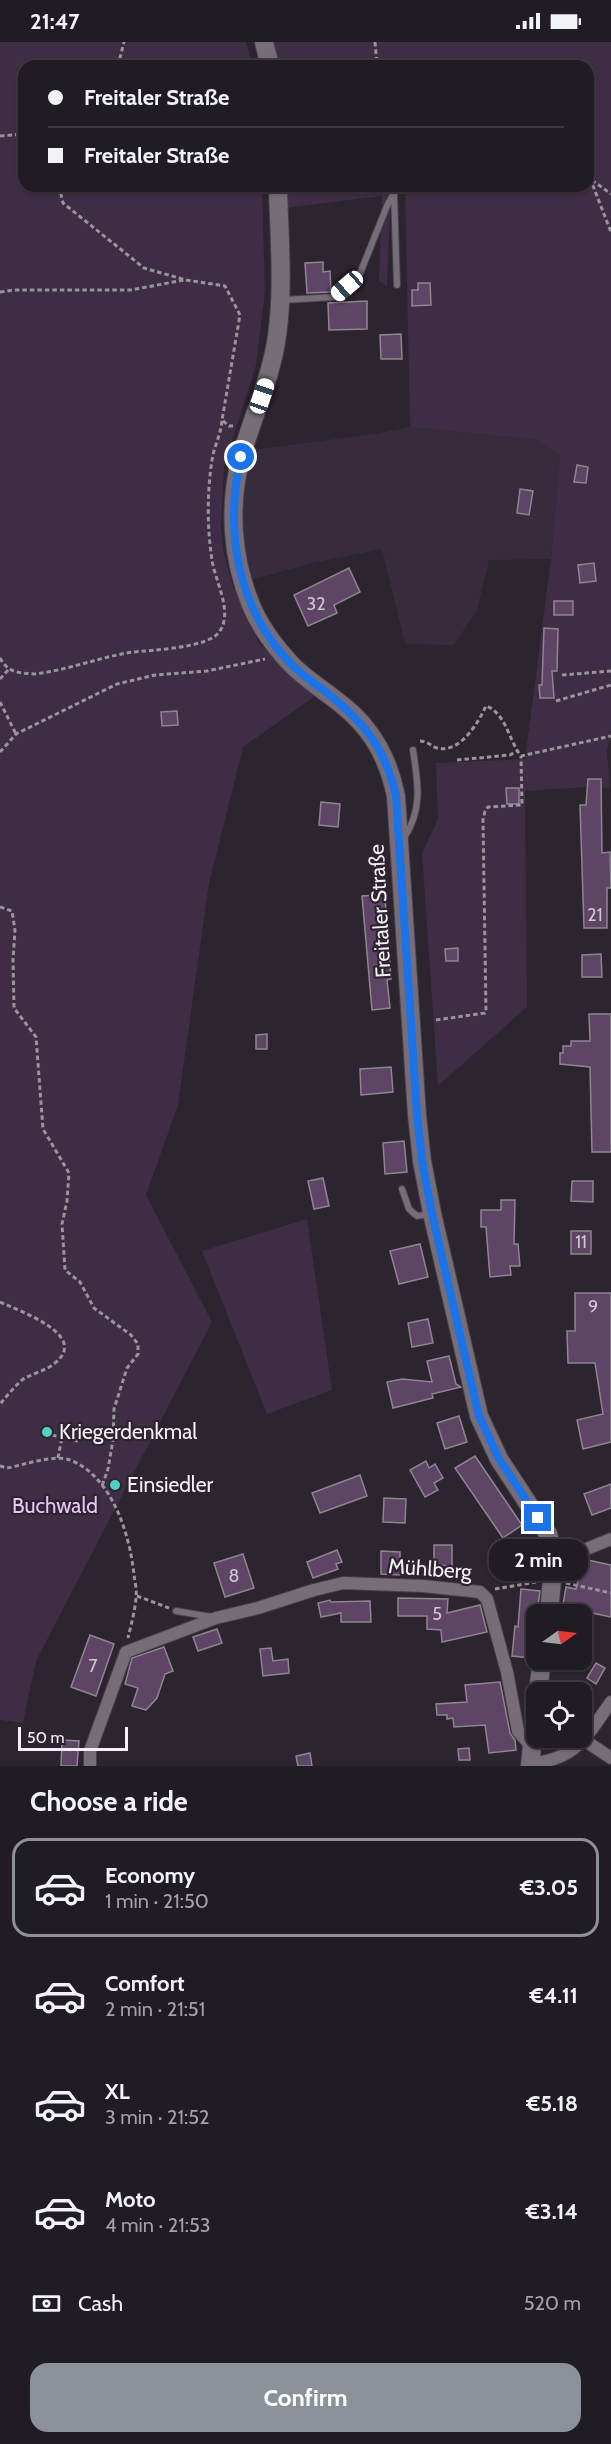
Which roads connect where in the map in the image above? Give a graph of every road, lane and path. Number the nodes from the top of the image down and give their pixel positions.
1 (124, 42) edge
2 (264, 42) edge
3 (375, 42) edge
4 (120, 60) edge
5 (268, 60) edge
6 (376, 60) edge
7 (18, 134) edge
8 (0, 136) edge
9 (594, 182) edge
10 (594, 186) edge
11 (61, 192) edge
12 (278, 192) edge
13 (393, 192) edge
14 (394, 192) edge
15 (611, 194) edge
16 (611, 232) edge
17 (186, 280) junction
18 (397, 285) dead end
19 (0, 292) edge
20 (280, 301) junction
21 (222, 420) junction
22 (242, 425) dead end
23 (0, 658) edge
24 (260, 662) dead end
25 (8, 670) junction
26 (611, 670) edge
27 (562, 675) dead end
28 (0, 679) edge
29 (611, 685) edge
30 (556, 701) dead end
31 (0, 702) edge
32 (16, 734) junction
33 (611, 736) edge
34 (413, 750) joint
35 (517, 751) junction
36 (0, 752) edge
37 (521, 756) junction
38 (457, 760) dead end
39 (399, 846) junction
40 (0, 907) edge
41 (436, 1020) dead end
42 (402, 1189) dead end
43 (432, 1214) junction
44 (0, 1302) edge
45 (0, 1404) edge
46 (52, 1435) dead end
47 (62, 1437) junction
48 (78, 1441) dead end
49 (58, 1458) junction
50 (0, 1466) edge
51 (102, 1486) junction
52 (611, 1539) edge
53 (554, 1556) junction
54 (553, 1580) junction
55 (532, 1583) dead end
56 (480, 1592) junction
57 (611, 1593) edge
58 (137, 1596) junction
59 (550, 1604) edge
60 (176, 1611) joint
61 (216, 1618) junction
62 (129, 1632) dead end
63 (611, 1702) edge
64 (592, 1729) edge
65 (592, 1745) edge
66 (575, 1748) edge
67 (530, 1758) edge
68 (611, 1758) edge
69 (558, 1762) edge
70 (90, 1766) edge

1 - 4 path
2 - 5 main road
3 - 6 path
7 - 8 path
9 - 15 path
10 - 16 path
11 - 17 path
12 - 20 main road, Freitaler Straße
13 - 20 lane
14 - 18 lane
17 - 19 path
17 - 21 path
20 - 39 main road, Freitaler Straße
21 - 22 path
21 - 25 path
23 - 25 path
24 - 32 path
25 - 28 path
26 - 27 path
29 - 30 path
31 - 32 path
32 - 36 path
33 - 37 path
34 - 35 path
34 - 39 lane
35 - 37 path
35 - 38 path
37 - 41 path
39 - 43 main road, Freitaler Straße
40 - 51 path
42 - 43 lane
43 - 53 main road, Freitaler Straße
44 - 45 path
46 - 47 path
47 - 48 path
47 - 49 path
49 - 50 path
49 - 51 path
51 - 58 path
52 - 53 street
53 - 54 main road, Freitaler Straße
54 - 57 path
54 - 59 main road, Freitaler Straße
55 - 56 path
56 - 61 street, Mühlberg
56 - 67 street, Mühlberg
58 - 60 path
58 - 62 path
60 - 61 lane
61 - 70 street, Mühlberg
63 - 64 street
65 - 68 street
66 - 69 street
67 - 69 street

